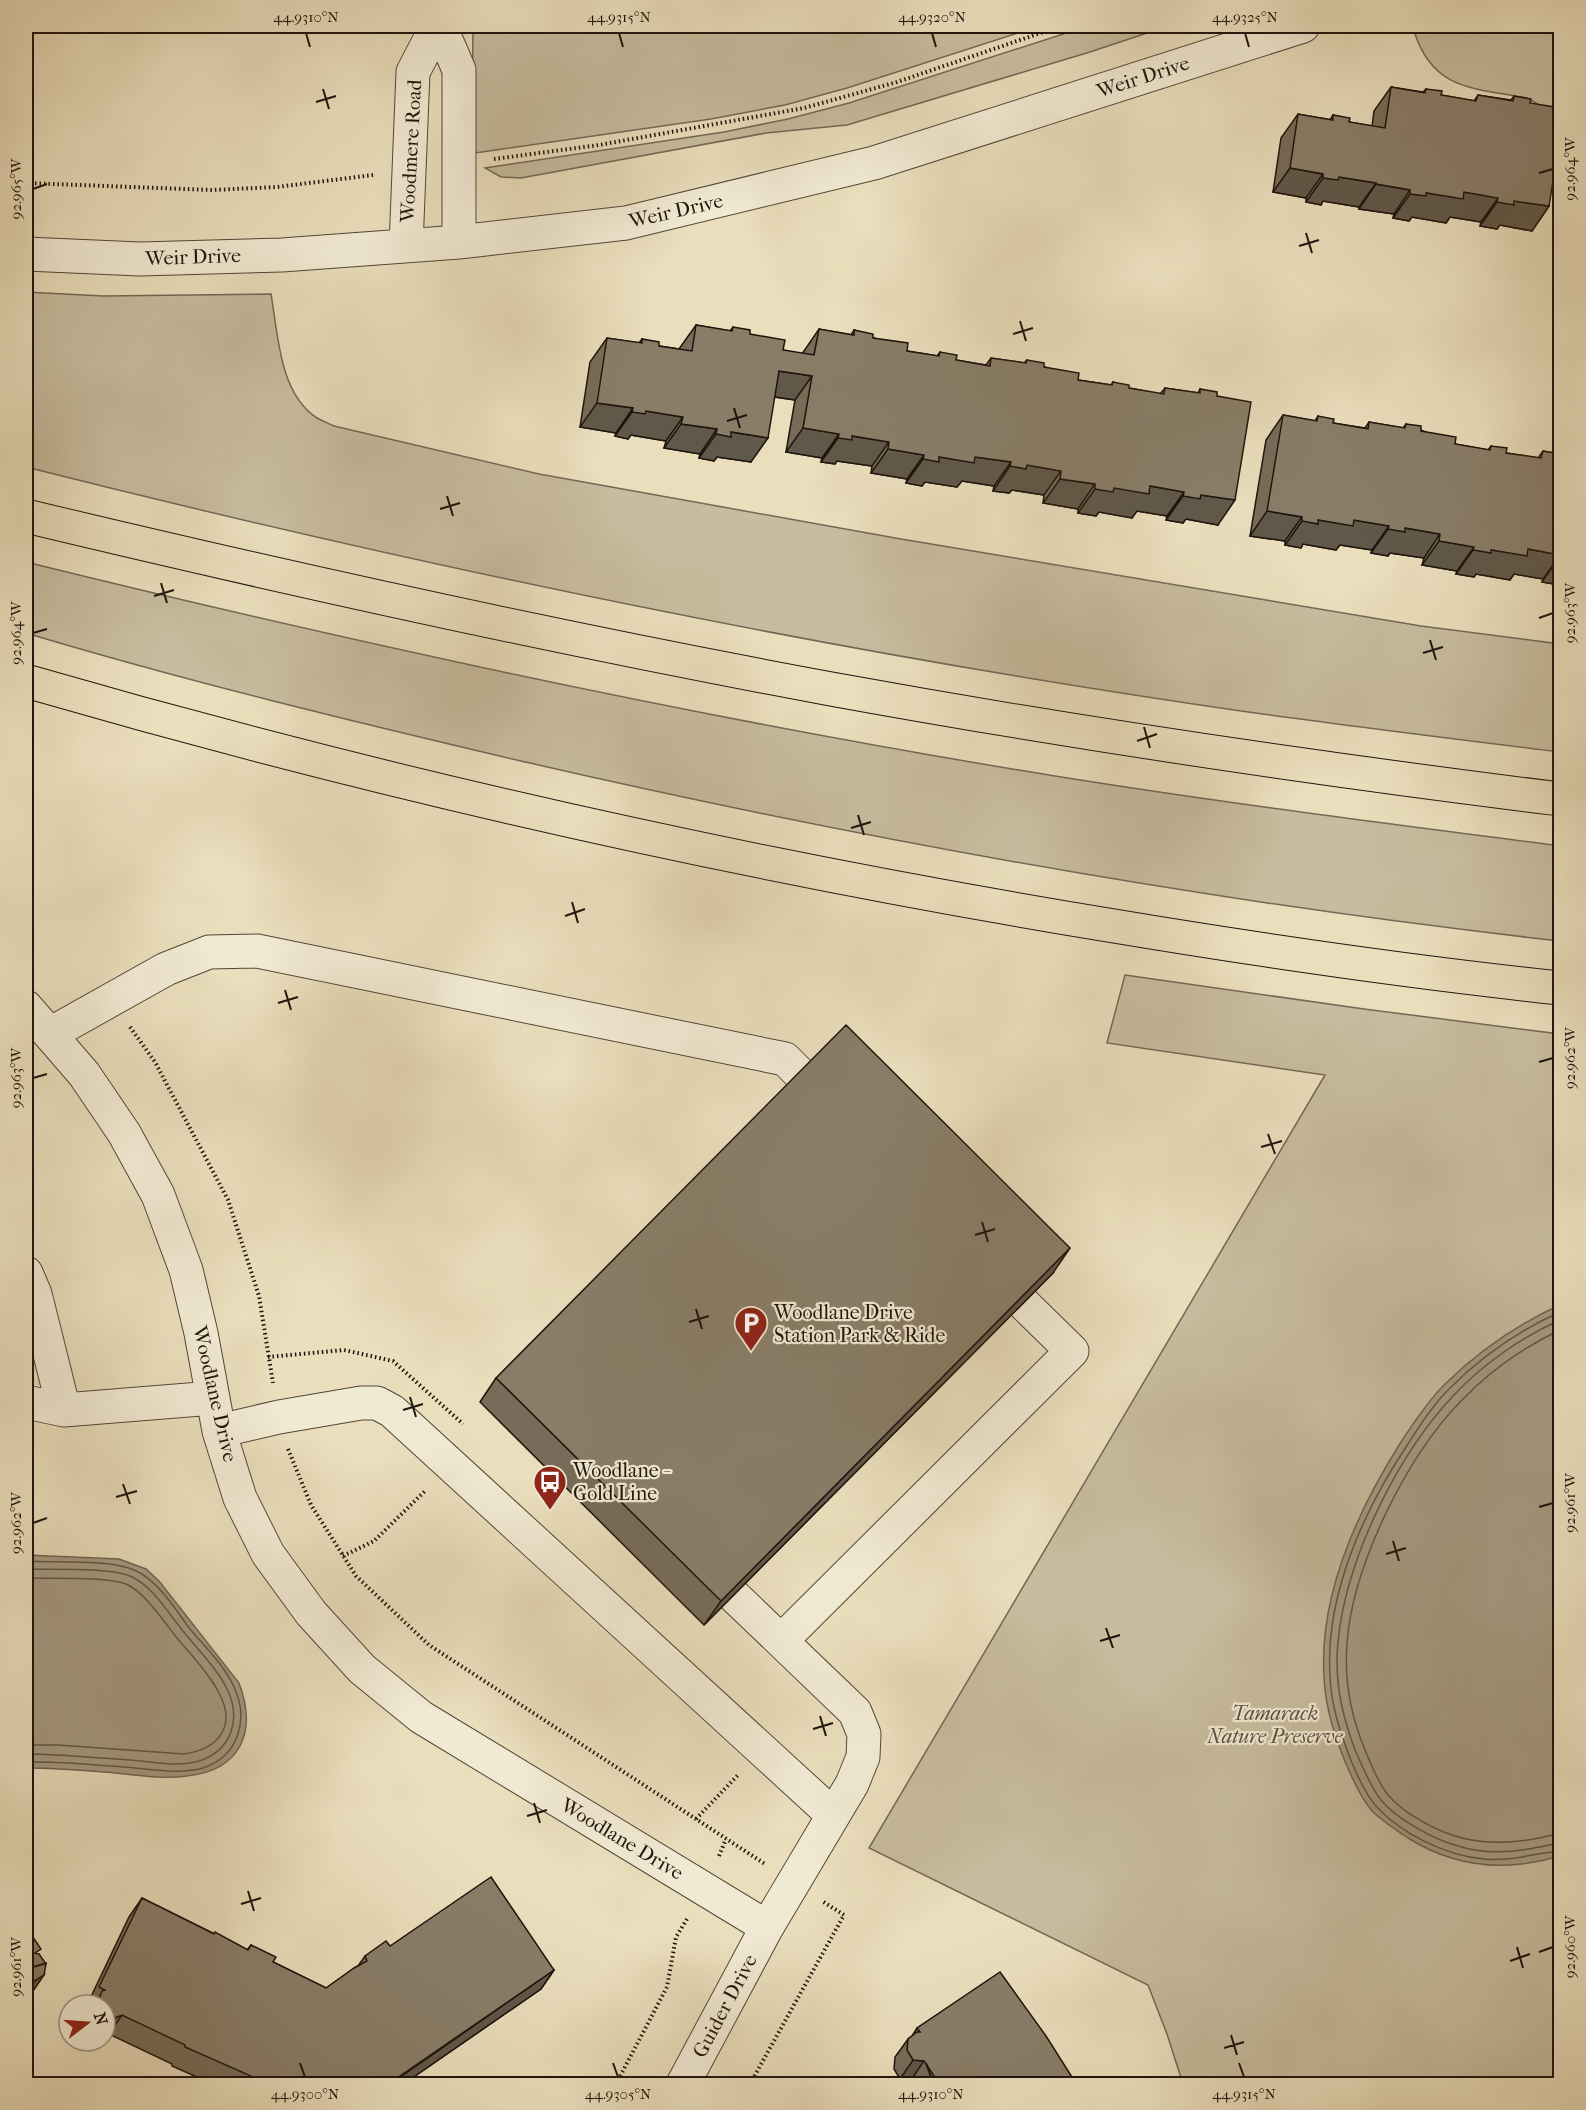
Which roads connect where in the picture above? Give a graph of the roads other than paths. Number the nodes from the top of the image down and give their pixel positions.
1 (438, 26) edge
2 (1303, 26) edge
3 (459, 242) junction
4 (406, 246) junction
5 (26, 254) edge
6 (26, 516) edge
7 (26, 681) edge
8 (1560, 799) edge
9 (1560, 988) edge
10 (26, 1006) edge
11 (50, 1034) junction
12 (803, 1077) edge
13 (26, 1273) edge
14 (1023, 1303) edge
15 (213, 1398) junction
16 (26, 1402) edge
17 (64, 1410) junction
18 (219, 1431) junction
19 (733, 1595) edge
20 (781, 1641) junction
21 (833, 1815) junction
22 (767, 1927) junction
23 (683, 2085) edge

1 - 3 street, Woodmere Road
1 - 4 street, Woodmere Road
2 - 3 street, Weir Drive
3 - 4 street, Weir Drive
4 - 5 street, Weir Drive
6 - 8 highway
7 - 9 highway
10 - 11 street, Woodlane Drive
11 - 12 street
11 - 15 street, Woodlane Drive
13 - 17 street
14 - 20 street
15 - 17 street
15 - 18 street, Woodlane Drive
16 - 17 street
18 - 21 street
18 - 22 street, Woodlane Drive
19 - 20 street, Guider Drive
20 - 21 street, Guider Drive
21 - 22 street, Guider Drive
22 - 23 street, Guider Drive

